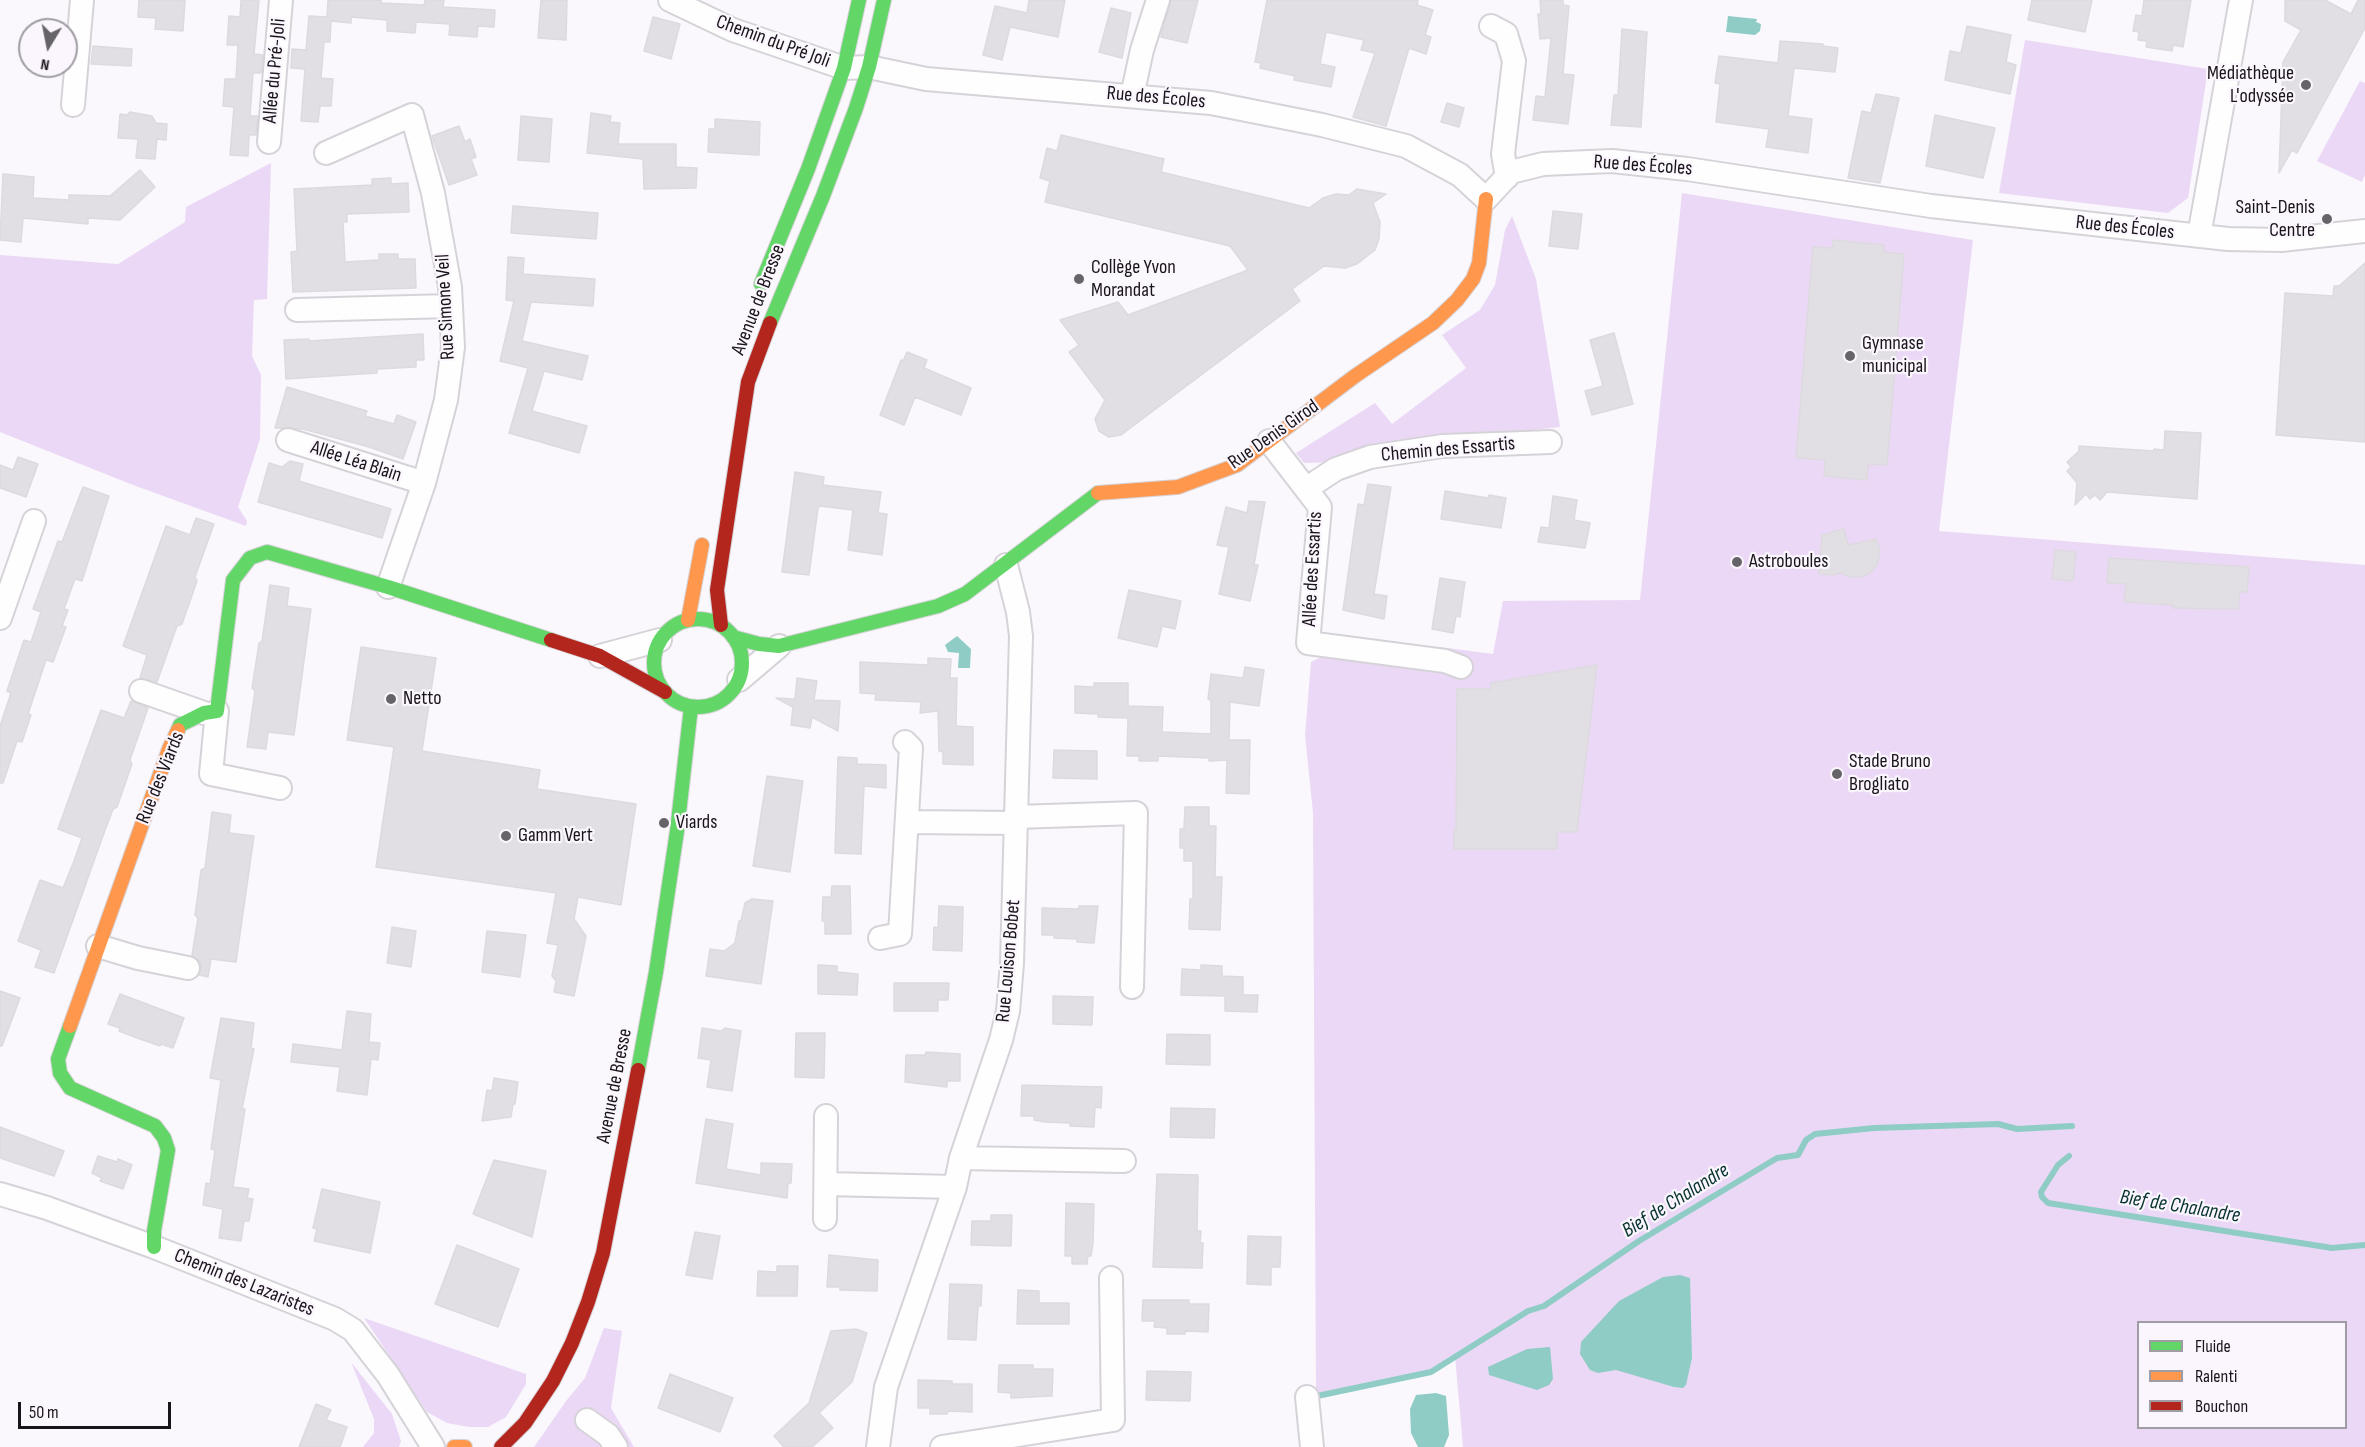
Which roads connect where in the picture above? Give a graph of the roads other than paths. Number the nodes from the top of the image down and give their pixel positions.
1 (82, 0) edge
2 (281, 0) edge
3 (670, 0) edge
4 (859, 0) edge
5 (884, 0) edge
6 (1158, 0) edge
7 (2241, 0) edge
8 (1491, 26) dead end
9 (869, 67) junction
10 (844, 68) junction
11 (1132, 96) junction
12 (73, 105) dead end
13 (269, 142) dead end
14 (326, 153) dead end
15 (1507, 177) junction
16 (1486, 199) junction
17 (2365, 231) edge
18 (2199, 236) junction
19 (755, 298) dead end
20 (451, 306) junction
21 (297, 310) dead end
22 (288, 440) dead end
23 (1269, 441) junction
24 (1550, 442) dead end
25 (424, 483) junction
26 (1306, 488) junction
27 (34, 520) dead end
28 (705, 530) dead end
29 (1006, 565) junction
30 (388, 587) junction
31 (0, 618) edge
32 (688, 620) junction
33 (721, 625) junction
34 (734, 637) junction
35 (660, 640) junction
36 (779, 646) junction
37 (600, 656) junction
38 (1461, 667) dead end
39 (739, 680) junction
40 (141, 691) dead end
41 (665, 692) junction
42 (691, 706) junction
43 (211, 712) junction
44 (905, 742) dead end
45 (280, 788) dead end
46 (1016, 820) junction
47 (907, 822) junction
48 (880, 938) dead end
49 (98, 946) junction
50 (188, 968) dead end
51 (1132, 987) dead end
52 (826, 1116) dead end
53 (961, 1158) junction
54 (1124, 1161) dead end
55 (826, 1184) junction
56 (955, 1187) junction
57 (0, 1194) edge
58 (825, 1219) dead end
59 (154, 1247) junction
60 (1111, 1278) dead end
61 (1307, 1397) dead end
62 (587, 1420) dead end
63 (433, 1447) edge
64 (454, 1447) edge
65 (465, 1447) edge
66 (501, 1447) edge
67 (616, 1447) edge
68 (878, 1447) edge
69 (942, 1447) edge
70 (1312, 1447) edge

1 - 12 street
2 - 13 street, Allée du Pré-Joli
3 - 10 street, Chemin du Pré Joli
4 - 10 street, Avenue de Bresse
5 - 9 street, Avenue de Bresse
6 - 11 street
7 - 18 street
8 - 15 street
9 - 10 street, Rue des Écoles
9 - 11 street, Rue des Écoles
9 - 33 street, Avenue de Bresse
10 - 19 street, Avenue de Bresse
11 - 16 street, Rue des Écoles
14 - 20 street, Rue Simone Veil
15 - 16 street, Rue des Écoles
15 - 18 street, Rue des Écoles
16 - 23 street, Rue Denis Girod
17 - 18 street, Rue des Écoles
20 - 21 street
20 - 25 street, Rue Simone Veil
22 - 25 street, Allée Léa Blain
23 - 26 street
23 - 29 street, Rue Denis Girod
24 - 26 street, Chemin des Essartis
25 - 30 street, Rue Simone Veil
26 - 38 street, Allée des Essartis
27 - 31 street
28 - 32 street
29 - 36 street, Rue Denis Girod
29 - 46 street, Rue Louison Bobet
30 - 37 street
30 - 43 street
32 - 33 street
32 - 35 street
33 - 34 street
34 - 36 street, Rue Denis Girod
34 - 39 street
35 - 37 street
35 - 41 street
36 - 39 street, Rue Denis Girod
37 - 41 street
39 - 42 street
40 - 43 street
41 - 42 street
42 - 66 street, Avenue de Bresse
43 - 45 street
43 - 49 street, Rue des Viards
44 - 47 street
46 - 47 street
46 - 51 street
46 - 53 street, Rue Louison Bobet
47 - 48 street
49 - 50 street
49 - 59 street, Rue des Viards
52 - 55 street
53 - 54 street
53 - 56 street, Rue Louison Bobet
55 - 56 street
55 - 58 street
56 - 68 street, Rue Louison Bobet
57 - 59 street, Chemin des Lazaristes
59 - 63 street, Chemin des Lazaristes
60 - 69 street
61 - 70 street
62 - 67 street
64 - 65 street

